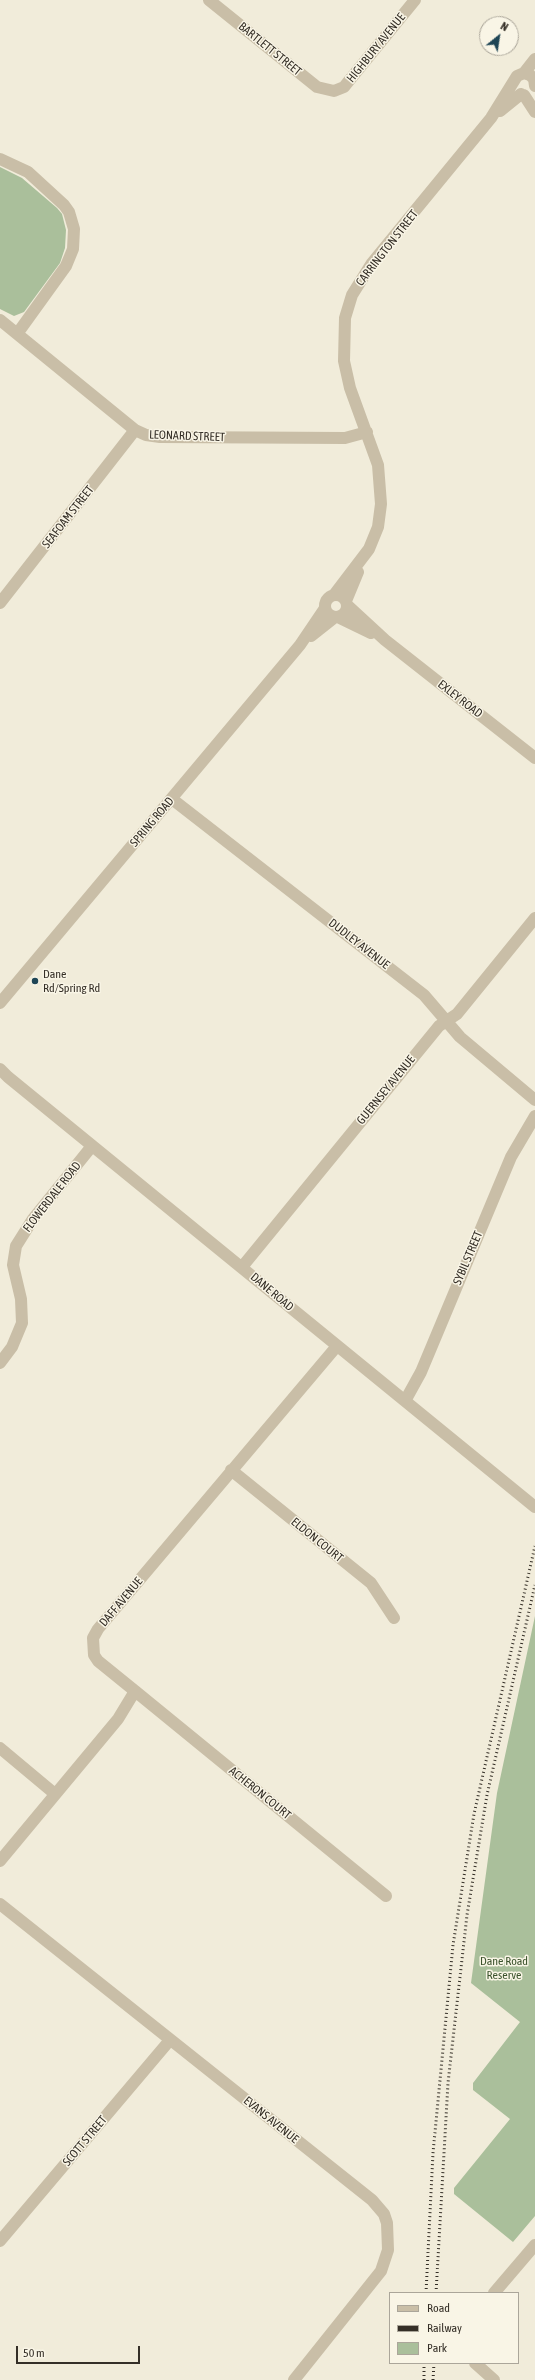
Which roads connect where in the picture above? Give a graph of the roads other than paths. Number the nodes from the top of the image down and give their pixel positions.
1 (209, 0) edge
2 (415, 0) edge
3 (535, 59) edge
4 (533, 80) edge
5 (513, 83) junction
6 (334, 91) joint
7 (523, 94) junction
8 (535, 112) edge
9 (491, 118) junction
10 (0, 159) edge
11 (0, 320) edge
12 (17, 334) junction
13 (135, 430) junction
14 (367, 432) junction
15 (363, 560) junction
16 (334, 595) junction
17 (0, 603) edge
18 (346, 603) junction
19 (325, 608) junction
20 (337, 617) junction
21 (385, 640) junction
22 (300, 645) junction
23 (535, 758) edge
24 (172, 799) junction
25 (535, 918) edge
26 (1, 1001) edge
27 (448, 1020) junction
28 (2, 1073) edge
29 (535, 1100) edge
30 (535, 1116) edge
31 (92, 1146) junction
32 (242, 1267) junction
33 (337, 1346) junction
34 (0, 1363) edge
35 (405, 1401) junction
36 (231, 1470) junction
37 (535, 1507) edge
38 (394, 1618) dead end
39 (135, 1691) junction
40 (0, 1748) edge
41 (55, 1794) junction
42 (0, 1861) edge
43 (386, 1896) dead end
44 (0, 1904) edge
45 (170, 2040) junction
46 (0, 2241) edge
47 (535, 2245) edge
48 (495, 2292) edge
49 (476, 2364) edge
50 (294, 2380) edge
51 (494, 2380) edge

1 - 6 street, BARTLETT STREET
2 - 6 street, HIGHBURY AVENUE
3 - 4 street
4 - 5 street
4 - 7 street
5 - 7 street
5 - 9 street, CARRINGTON STREET
7 - 8 street
7 - 9 street, CARRINGTON STREET
9 - 14 street, CARRINGTON STREET
10 - 12 street
11 - 12 street, LEONARD STREET
12 - 13 street, LEONARD STREET
13 - 14 street, LEONARD STREET
13 - 17 street, SEAFOAM STREET
14 - 15 street, CARRINGTON STREET
15 - 16 street, CARRINGTON STREET
15 - 18 street, CARRINGTON STREET
16 - 18 street
16 - 19 street
18 - 20 street
18 - 21 street, EXLEY ROAD
19 - 20 street
19 - 22 street, SPRING ROAD
20 - 21 street, EXLEY ROAD
20 - 22 street, SPRING ROAD
21 - 23 street, EXLEY ROAD
22 - 24 street, SPRING ROAD
24 - 26 street, SPRING ROAD
24 - 27 street, DUDLEY AVENUE
25 - 27 street, GUERNSEY AVENUE
27 - 29 street, DUDLEY AVENUE
27 - 32 street, GUERNSEY AVENUE
28 - 31 street, DANE ROAD
30 - 35 street, SYBIL STREET
31 - 32 street, DANE ROAD
31 - 34 street, FLOWERDALE ROAD
32 - 33 street, DANE ROAD
33 - 35 street, DANE ROAD
33 - 36 street, DAFF AVENUE
35 - 37 street, DANE ROAD
36 - 38 street, ELDON COURT
36 - 39 street, DAFF AVENUE
39 - 41 street
39 - 43 street, ACHERON COURT
40 - 41 street
41 - 42 street
44 - 45 street, EVANS AVENUE
45 - 46 street, SCOTT STREET
45 - 50 street, EVANS AVENUE
47 - 48 street
49 - 51 street

